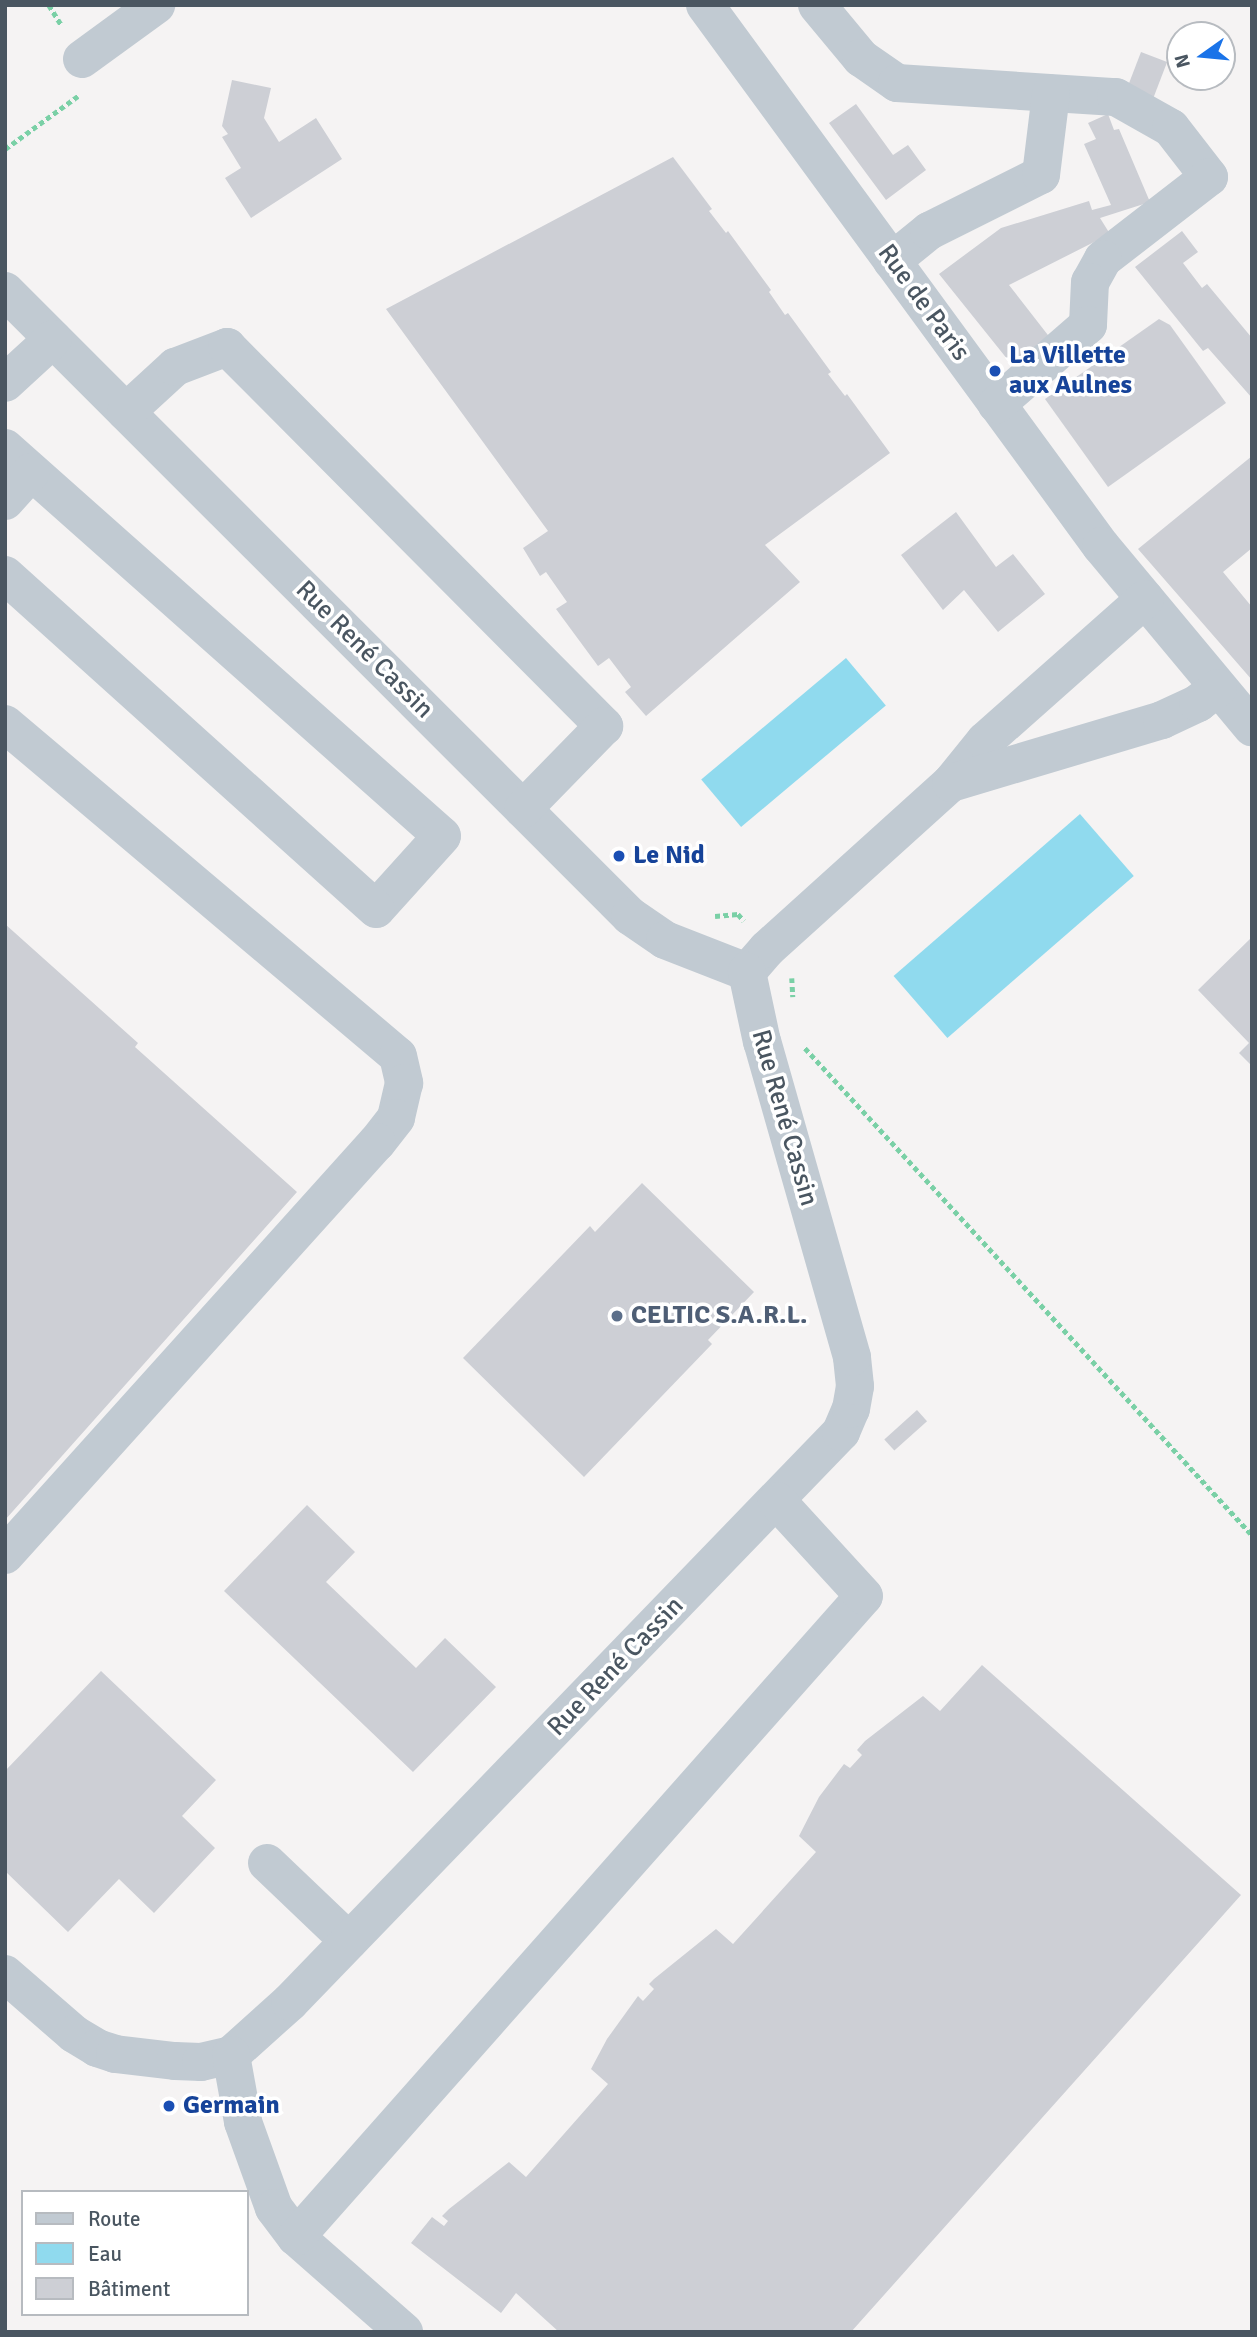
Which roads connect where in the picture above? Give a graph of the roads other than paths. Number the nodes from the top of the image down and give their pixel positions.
1 (156, 5) edge
2 (705, 5) edge
3 (817, 5) edge
4 (82, 59) dead end
5 (1051, 93) junction
6 (892, 261) junction
7 (5, 291) edge
8 (53, 339) junction
9 (5, 383) edge
10 (997, 404) junction
11 (126, 412) junction
12 (18, 460) edge
13 (5, 501) edge
14 (5, 575) edge
15 (1145, 598) junction
16 (1218, 688) junction
17 (5, 724) edge
18 (1252, 727) edge
19 (951, 783) junction
20 (523, 809) junction
21 (747, 972) junction
22 (777, 1500) junction
23 (5, 1555) edge
24 (267, 1863) dead end
25 (349, 1941) junction
26 (5, 1974) edge
27 (231, 2055) junction
28 (296, 2236) junction
29 (404, 2332) edge

1 - 4 street
2 - 6 street, Rue de Paris
3 - 5 street
5 - 6 street
5 - 10 street
6 - 10 street, Rue de Paris
7 - 8 street, Rue René Cassin
8 - 9 street
8 - 11 street, Rue René Cassin
10 - 15 street, Rue de Paris
11 - 20 street, Rue René Cassin
11 - 20 street
12 - 13 street
12 - 14 street
15 - 16 street, Rue de Paris
15 - 19 street
16 - 18 street, Rue de Paris
16 - 19 street
17 - 23 street
19 - 21 street
20 - 21 street, Rue René Cassin
21 - 22 street, Rue René Cassin
22 - 25 street, Rue René Cassin
22 - 28 street
24 - 25 street
25 - 27 street, Rue René Cassin
26 - 27 street
27 - 28 street
28 - 29 street

